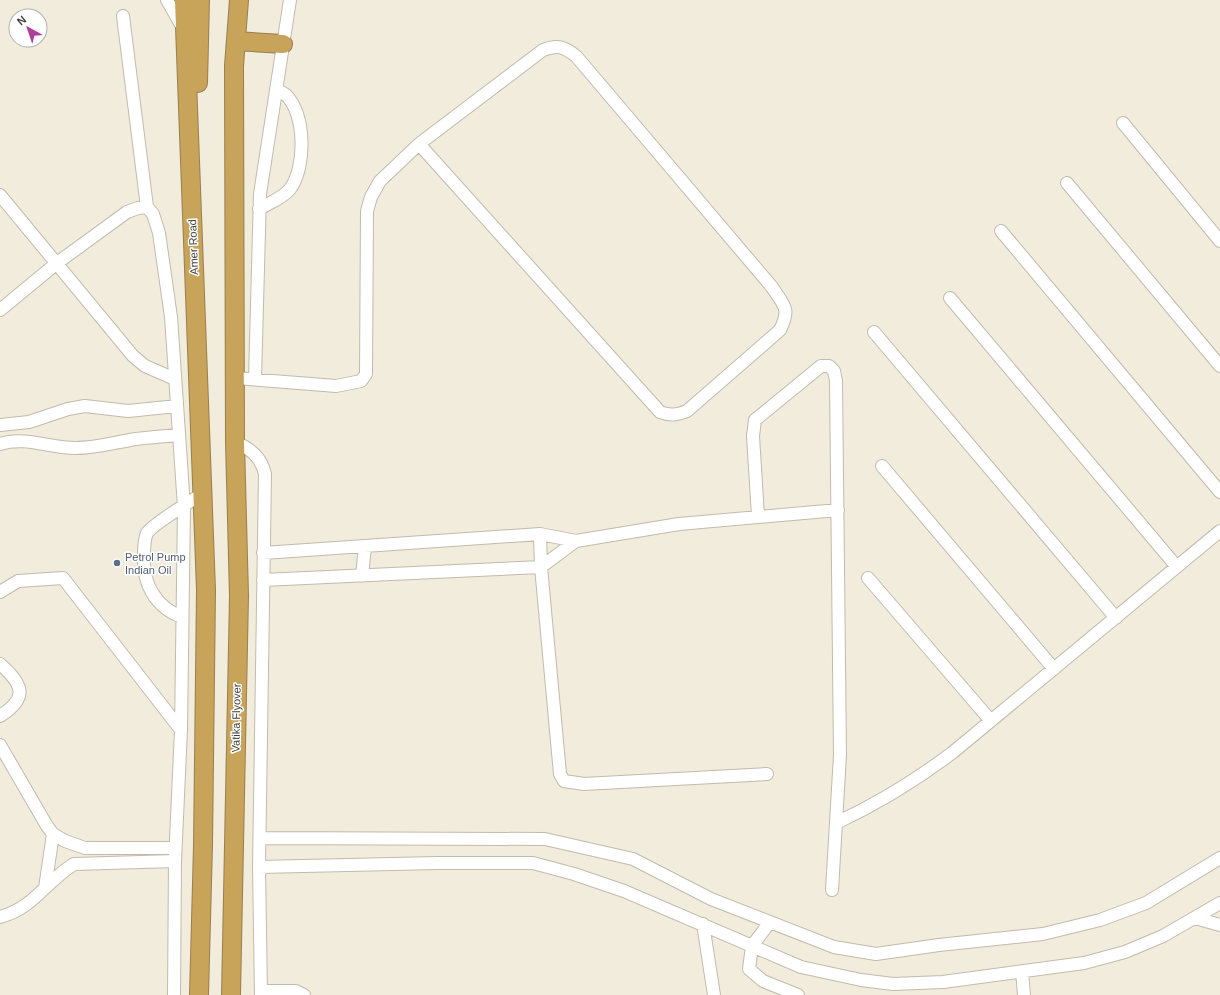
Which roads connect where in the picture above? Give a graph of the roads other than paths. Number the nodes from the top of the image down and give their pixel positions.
1 (167, 0) edge
2 (184, 0) edge
3 (200, 0) edge
4 (239, 0) edge
5 (290, 0) edge
6 (123, 16) dead end
7 (186, 32) junction
8 (236, 41) junction
9 (283, 44) junction
10 (276, 89) junction
11 (188, 103) junction
12 (1123, 124) dead end
13 (419, 144) junction
14 (1067, 183) dead end
15 (0, 195) edge
16 (147, 207) junction
17 (259, 209) junction
18 (1001, 231) dead end
19 (1220, 241) edge
20 (57, 263) junction
21 (950, 298) dead end
22 (0, 310) edge
23 (874, 332) dead end
24 (1220, 366) edge
25 (236, 378) junction
26 (175, 379) junction
27 (255, 379) junction
28 (177, 406) junction
29 (0, 426) edge
30 (179, 435) junction
31 (235, 442) junction
32 (0, 444) edge
33 (882, 466) dead end
34 (1220, 492) edge
35 (202, 494) junction
36 (184, 507) junction
37 (838, 510) junction
38 (758, 516) junction
39 (1220, 531) edge
40 (540, 534) junction
41 (576, 541) junction
42 (365, 546) junction
43 (263, 553) junction
44 (1177, 567) junction
45 (541, 568) junction
46 (362, 576) junction
47 (868, 578) dead end
48 (263, 580) junction
49 (0, 592) edge
50 (182, 617) junction
51 (1116, 618) junction
52 (0, 664) edge
53 (1054, 670) junction
54 (0, 716) edge
55 (991, 721) junction
56 (181, 730) junction
57 (0, 744) edge
58 (767, 774) dead end
59 (836, 823) junction
60 (53, 834) junction
61 (260, 838) junction
62 (175, 848) junction
63 (1220, 858) edge
64 (174, 861) junction
65 (259, 867) junction
66 (45, 888) junction
67 (832, 890) dead end
68 (1220, 903) edge
69 (0, 917) edge
70 (1195, 918) junction
71 (770, 922) junction
72 (703, 924) junction
73 (1220, 925) edge
74 (752, 946) junction
75 (1022, 971) junction
76 (261, 993) edge
77 (174, 995) edge
78 (199, 995) edge
79 (231, 995) edge
80 (304, 995) edge
81 (714, 995) edge
82 (798, 995) edge
83 (1020, 995) edge
84 (1024, 995) edge

1 - 7 street
2 - 7 highway, Amer Road
3 - 11 highway
4 - 8 highway, Vatika Flyover
5 - 9 street
6 - 16 street
7 - 11 highway, Amer Road
8 - 9 highway
8 - 25 highway, Vatika Flyover
9 - 10 street
10 - 17 street
10 - 17 street
11 - 35 highway, Amer Road
12 - 19 street
13 - 13 street
13 - 27 street
14 - 24 street
15 - 20 street
16 - 20 street
16 - 26 street
17 - 27 street
18 - 34 street
20 - 22 street
20 - 26 street
21 - 44 street
23 - 51 street
25 - 27 street
25 - 31 highway, Vatika Flyover
26 - 28 street
28 - 29 street
28 - 30 street
30 - 32 street
30 - 36 street
31 - 43 street
31 - 79 highway, Vatika Flyover
33 - 53 street
35 - 36 street
35 - 78 highway
36 - 50 street
36 - 50 street
37 - 38 street
37 - 38 street
37 - 59 street
38 - 41 street
39 - 44 street
40 - 41 street
40 - 42 street
40 - 45 street
41 - 45 street
42 - 43 street
42 - 46 street
43 - 48 street
44 - 51 street
45 - 46 street
45 - 58 street
46 - 48 street
47 - 55 street
48 - 61 street
49 - 56 street
50 - 56 street
51 - 53 street
52 - 54 street
53 - 55 street
55 - 59 street
56 - 62 street
57 - 60 street
59 - 67 street
60 - 62 street
60 - 66 street
61 - 65 street
61 - 71 street
62 - 64 street
63 - 71 street
64 - 66 street
64 - 77 street
65 - 72 street
65 - 76 street
66 - 69 street
68 - 70 street
70 - 73 street
70 - 75 street
71 - 74 street
72 - 74 street
72 - 81 street
74 - 75 street
74 - 82 street
75 - 84 street
76 - 80 street
83 - 84 street

